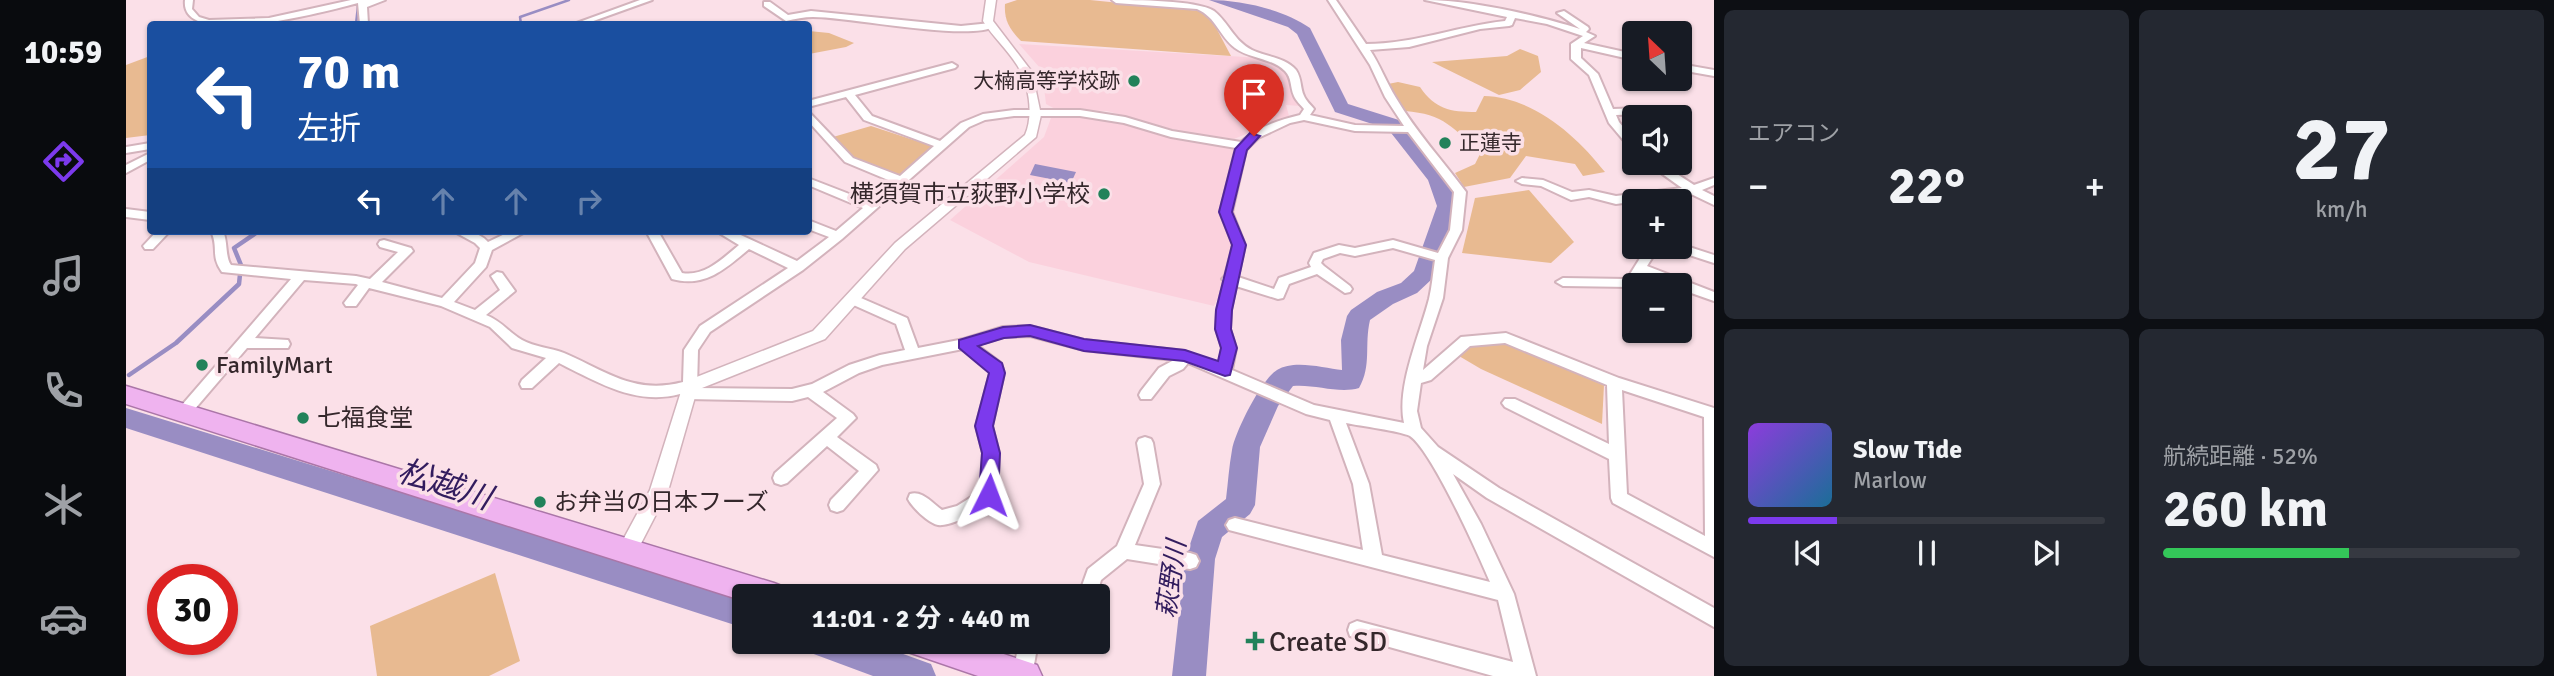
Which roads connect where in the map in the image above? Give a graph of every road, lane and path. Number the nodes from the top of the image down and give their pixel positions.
1 (189, 0) edge
2 (381, 0) edge
3 (648, 0) edge
4 (992, 0) edge
5 (1116, 0) edge
6 (1332, 0) edge
7 (1429, 0) edge
8 (362, 2) edge
9 (1158, 2) edge
10 (767, 4) dead end
11 (1561, 13) dead end
12 (1512, 15) junction
13 (202, 21) edge
14 (269, 21) edge
15 (364, 21) edge
16 (587, 21) edge
17 (991, 26) junction
18 (1590, 36) junction
19 (1576, 44) junction
20 (1364, 47) junction
21 (1622, 54) edge
22 (952, 66) dead end
23 (1692, 69) edge
24 (1714, 73) edge
25 (847, 92) junction
26 (812, 103) edge
27 (1608, 112) junction
28 (1622, 112) edge
29 (1036, 114) junction
30 (1304, 117) junction
31 (812, 118) edge
32 (821, 128) junction
33 (1411, 129) junction
34 (1622, 130) edge
35 (812, 131) edge
36 (942, 145) junction
37 (147, 146) edge
38 (1243, 146) junction
39 (126, 150) edge
40 (147, 158) edge
41 (126, 170) edge
42 (1671, 175) edge
43 (902, 181) junction
44 (1522, 181) dead end
45 (1714, 181) edge
46 (812, 183) edge
47 (1693, 190) junction
48 (1616, 200) junction
49 (1714, 201) edge
50 (1622, 202) edge
51 (872, 207) junction
52 (126, 213) edge
53 (147, 216) edge
54 (812, 226) edge
55 (160, 235) edge
56 (219, 235) edge
57 (468, 235) edge
58 (513, 235) edge
59 (654, 235) edge
60 (730, 235) edge
61 (838, 236) junction
62 (384, 244) dead end
63 (748, 244) junction
64 (149, 246) dead end
65 (486, 248) junction
66 (1692, 252) edge
67 (1438, 256) junction
68 (1645, 259) edge
69 (1714, 259) edge
70 (798, 267) junction
71 (1639, 268) junction
72 (1319, 269) junction
73 (301, 275) junction
74 (497, 276) dead end
75 (1229, 279) junction
76 (1563, 282) dead end
77 (370, 283) junction
78 (1345, 289) dead end
79 (1714, 297) edge
80 (855, 300) junction
81 (351, 303) dead end
82 (445, 303) junction
83 (475, 317) junction
84 (243, 343) junction
85 (282, 344) dead end
86 (965, 344) junction
87 (913, 353) junction
88 (557, 356) junction
89 (1185, 356) junction
90 (1225, 370) junction
91 (1414, 379) junction
92 (1614, 382) junction
93 (527, 384) dead end
94 (689, 389) junction
95 (811, 391) junction
96 (126, 395) edge
97 (1146, 395) dead end
98 (1510, 403) dead end
99 (183, 413) junction
100 (1713, 414) edge
101 (1336, 416) junction
102 (1414, 431) junction
103 (826, 437) junction
104 (1145, 443) dead end
105 (1432, 451) junction
106 (1617, 455) junction
107 (781, 478) dead end
108 (916, 499) dead end
109 (837, 505) dead end
110 (1236, 525) dead end
111 (1713, 549) edge
112 (627, 551) junction
113 (1124, 551) junction
114 (1190, 561) dead end
115 (1374, 562) junction
116 (732, 584) edge
117 (1091, 584) edge
118 (1504, 594) junction
119 (1714, 618) edge
120 (1357, 630) dead end
121 (956, 654) edge
122 (1028, 654) edge
123 (1025, 676) edge
124 (1525, 676) edge

1 - 13 street
2 - 8 street
3 - 16 street
4 - 17 street
5 - 9 street
6 - 20 street
7 - 12 street
8 - 14 street
8 - 15 street
9 - 30 street
10 - 17 street
11 - 18 street
12 - 18 street
12 - 20 street
17 - 29 street
18 - 19 street
19 - 21 street
19 - 27 street
20 - 33 street
22 - 25 street
23 - 24 street
25 - 26 street
25 - 36 street
27 - 28 street
27 - 34 street
29 - 36 street
29 - 38 street
29 - 80 street
30 - 33 street
30 - 38 street
31 - 32 street
32 - 35 street
32 - 43 street
33 - 67 street
36 - 43 street
37 - 39 street
38 - 75 street
40 - 41 street
42 - 47 street
43 - 51 street
44 - 48 street
45 - 47 street
46 - 51 street
47 - 48 street
47 - 49 street
48 - 50 street
51 - 61 street
52 - 53 street
54 - 61 street
55 - 64 street
56 - 73 street
57 - 65 street
58 - 65 street
59 - 63 street
60 - 63 street
61 - 70 street
62 - 77 street
63 - 70 street
65 - 82 street
66 - 69 street
67 - 72 street
67 - 91 street
68 - 71 street
70 - 94 street
71 - 76 street
71 - 79 street
72 - 75 street
72 - 78 street
73 - 77 street
73 - 84 street
74 - 83 street
75 - 90 street
77 - 81 street
77 - 82 street
80 - 87 street
80 - 94 street
82 - 83 street
83 - 88 street
84 - 85 street
84 - 99 street
86 - 87 street
86 - 89 street
86 - 108 street
87 - 95 street
88 - 93 street
88 - 94 street
89 - 90 street
89 - 97 street
90 - 101 street
91 - 92 street
91 - 102 street
92 - 100 street
92 - 106 street
94 - 95 street
94 - 112 street
95 - 103 street
96 - 99 highway
98 - 106 street
99 - 112 highway
100 - 111 street
101 - 102 street
101 - 115 street
102 - 105 street
103 - 107 street
103 - 109 street
104 - 113 street
105 - 118 street
105 - 119 street
106 - 111 street
110 - 115 street
112 - 116 highway
113 - 114 street
113 - 117 street
115 - 118 street
118 - 124 street
120 - 124 street
121 - 123 highway
122 - 123 street

